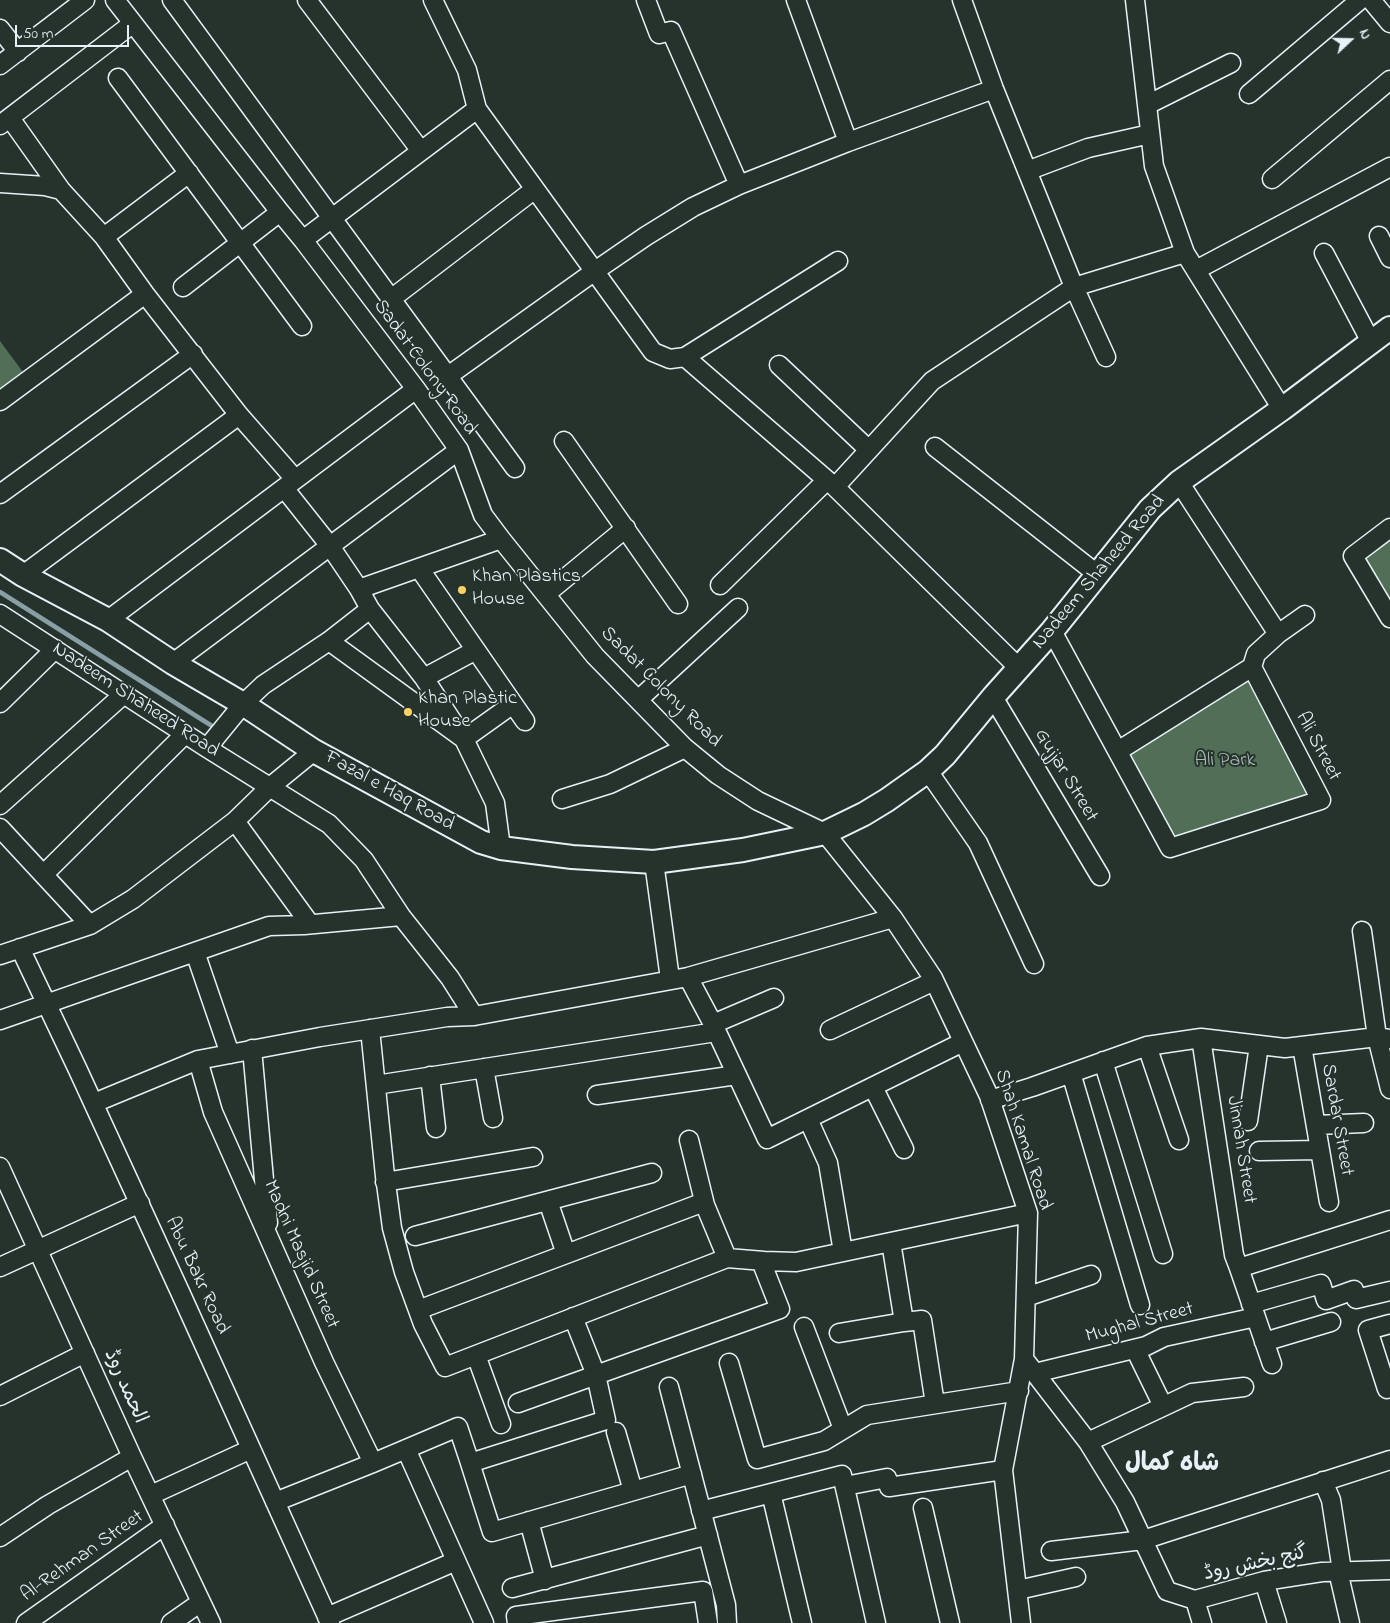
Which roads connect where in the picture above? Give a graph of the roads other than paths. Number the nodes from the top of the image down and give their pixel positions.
1 (85, 0) edge
2 (116, 0) edge
3 (172, 0) edge
4 (307, 0) edge
5 (433, 0) edge
6 (646, 0) edge
7 (796, 0) edge
8 (962, 0) edge
9 (1360, 0) edge
10 (1371, 0) edge
11 (1139, 1) edge
12 (1390, 23) edge
13 (132, 24) junction
14 (0, 29) edge
15 (18, 52) junction
16 (1231, 63) dead end
17 (0, 65) edge
18 (118, 78) dead end
19 (1390, 80) edge
20 (994, 89) junction
21 (1249, 94) dead end
22 (1147, 105) junction
23 (477, 109) junction
24 (5, 122) edge
25 (1150, 134) junction
26 (848, 142) junction
27 (421, 151) junction
28 (1390, 167) edge
29 (1027, 171) junction
30 (189, 173) junction
31 (1272, 179) dead end
32 (0, 182) edge
33 (740, 185) junction
34 (535, 189) junction
35 (62, 190) junction
36 (280, 212) junction
37 (332, 218) junction
38 (1379, 236) dead end
39 (104, 237) junction
40 (304, 240) junction
41 (240, 243) junction
42 (1185, 253) junction
43 (1324, 253) dead end
44 (1390, 258) edge
45 (838, 262) dead end
46 (1196, 270) junction
47 (595, 271) junction
48 (183, 287) dead end
49 (1074, 287) junction
50 (145, 294) junction
51 (391, 299) junction
52 (302, 326) dead end
53 (1390, 328) edge
54 (1371, 342) junction
55 (193, 354) junction
56 (685, 357) junction
57 (1106, 357) dead end
58 (779, 365) dead end
59 (448, 376) junction
60 (416, 388) junction
61 (0, 400) edge
62 (1282, 409) junction
63 (239, 415) junction
64 (564, 441) dead end
65 (934, 447) dead end
66 (458, 450) junction
67 (869, 450) junction
68 (515, 468) dead end
69 (1179, 482) junction
70 (290, 484) junction
71 (831, 484) junction
72 (0, 494) edge
73 (626, 528) junction
74 (1390, 528) edge
75 (501, 539) junction
76 (330, 546) junction
77 (0, 560) edge
78 (419, 568) junction
79 (1097, 574) junction
80 (23, 575) junction
81 (720, 585) dead end
82 (360, 589) junction
83 (546, 594) junction
84 (678, 604) dead end
85 (738, 608) dead end
86 (370, 609) junction
87 (0, 614) edge
88 (1305, 615) dead end
89 (1390, 618) edge
90 (108, 620) junction
91 (1052, 631) junction
92 (1278, 634) junction
93 (329, 641) junction
94 (55, 649) junction
95 (476, 650) junction
96 (173, 663) junction
97 (1252, 667) junction
98 (1019, 668) junction
99 (424, 678) junction
100 (124, 694) junction
101 (993, 697) junction
102 (638, 700) junction
103 (0, 703) edge
104 (243, 704) junction
105 (514, 704) junction
106 (525, 721) dead end
107 (185, 734) junction
108 (464, 739) junction
109 (207, 748) junction
110 (685, 748) junction
111 (314, 751) junction
112 (1118, 751) junction
113 (928, 771) junction
114 (270, 787) junction
115 (562, 799) dead end
116 (0, 805) edge
117 (234, 821) junction
118 (0, 828) edge
119 (825, 832) junction
120 (500, 848) junction
121 (654, 862) junction
122 (44, 874) junction
123 (1100, 876) dead end
124 (401, 916) junction
125 (893, 918) junction
126 (310, 924) junction
127 (90, 925) junction
128 (1362, 931) dead end
129 (20, 948) junction
130 (195, 952) junction
131 (0, 955) edge
132 (1034, 964) dead end
133 (688, 977) junction
134 (670, 979) junction
135 (934, 981) junction
136 (774, 998) dead end
137 (47, 1005) junction
138 (474, 1016) junction
139 (0, 1020) edge
140 (714, 1028) junction
141 (370, 1029) junction
142 (830, 1030) dead end
143 (1201, 1038) junction
144 (1383, 1038) edge
145 (963, 1042) junction
146 (1259, 1045) junction
147 (1147, 1046) junction
148 (1302, 1046) junction
149 (252, 1049) junction
150 (230, 1054) junction
151 (198, 1060) junction
152 (1103, 1061) junction
153 (484, 1068) junction
154 (1071, 1073) junction
155 (736, 1075) junction
156 (430, 1076) junction
157 (376, 1084) junction
158 (873, 1087) junction
159 (1390, 1089) edge
160 (597, 1094) dead end
161 (990, 1100) junction
162 (94, 1103) junction
163 (493, 1118) dead end
164 (808, 1119) junction
165 (1248, 1120) dead end
166 (1364, 1123) dead end
167 (1316, 1125) junction
168 (436, 1128) dead end
169 (689, 1140) dead end
170 (1179, 1140) dead end
171 (904, 1149) dead end
172 (1320, 1150) junction
173 (1259, 1151) dead end
174 (533, 1157) dead end
175 (0, 1167) edge
176 (652, 1173) dead end
177 (385, 1182) junction
178 (548, 1201) junction
179 (704, 1202) junction
180 (1329, 1202) dead end
181 (140, 1204) junction
182 (1028, 1213) junction
183 (1390, 1220) edge
184 (415, 1236) dead end
185 (269, 1239) junction
186 (892, 1242) junction
187 (38, 1249) junction
188 (843, 1252) junction
189 (566, 1254) junction
190 (1163, 1254) dead end
191 (726, 1258) junction
192 (761, 1261) junction
193 (0, 1267) edge
194 (1239, 1268) junction
195 (1090, 1275) dead end
196 (1390, 1291) edge
197 (1026, 1297) junction
198 (1140, 1305) dead end
199 (418, 1310) junction
200 (1253, 1310) junction
201 (573, 1317) junction
202 (904, 1322) junction
203 (1331, 1322) dead end
204 (1390, 1324) edge
205 (804, 1327) dead end
206 (839, 1333) dead end
207 (1264, 1342) junction
208 (1136, 1349) junction
209 (85, 1353) junction
210 (476, 1355) junction
211 (1024, 1358) junction
212 (729, 1363) dead end
213 (1272, 1364) dead end
214 (1035, 1373) junction
215 (596, 1375) junction
216 (669, 1386) dead end
217 (1244, 1387) dead end
218 (1390, 1388) edge
219 (1019, 1391) junction
220 (0, 1396) edge
221 (518, 1403) dead end
222 (935, 1404) junction
223 (1163, 1406) junction
224 (501, 1424) dead end
225 (843, 1429) junction
226 (616, 1432) dead end
227 (1088, 1442) junction
228 (406, 1449) junction
229 (252, 1450) junction
230 (132, 1457) junction
231 (1390, 1460) edge
232 (373, 1463) junction
233 (470, 1463) junction
234 (1003, 1470) junction
235 (692, 1474) junction
236 (1323, 1481) junction
237 (845, 1486) junction
238 (633, 1491) junction
239 (771, 1493) junction
240 (151, 1495) junction
241 (275, 1502) junction
242 (923, 1508) dead end
243 (701, 1511) junction
244 (529, 1521) junction
245 (165, 1525) junction
246 (708, 1535) junction
247 (0, 1537) edge
248 (1143, 1540) junction
249 (1051, 1551) dead end
250 (456, 1561) junction
251 (1390, 1570) edge
252 (1340, 1571) junction
253 (1076, 1577) dead end
254 (545, 1580) junction
255 (1264, 1581) junction
256 (512, 1588) dead end
257 (1018, 1590) junction
258 (1195, 1600) junction
259 (201, 1602) junction
260 (328, 1620) edge
261 (26, 1623) edge
262 (171, 1623) edge
263 (211, 1623) edge
264 (484, 1623) edge
265 (517, 1623) edge
266 (708, 1623) edge
267 (727, 1623) edge
268 (802, 1623) edge
269 (876, 1623) edge
270 (950, 1623) edge
271 (1021, 1623) edge
272 (1202, 1623) edge
273 (1277, 1623) edge
274 (1350, 1623) edge

1 - 15 street
2 - 13 street, Sadat Colony Road
3 - 37 street
4 - 27 street
5 - 23 street
6 - 33 street
7 - 26 street
8 - 20 street
9 - 21 street
10 - 12 street
11 - 22 street
13 - 24 street
13 - 36 street, Sadat Colony Road
14 - 15 street
15 - 17 street
16 - 22 street
18 - 30 street
19 - 31 street
20 - 26 street
20 - 29 street
22 - 25 street
23 - 27 street
23 - 34 street
24 - 35 street
25 - 29 street
25 - 42 street
26 - 33 street
27 - 37 street
28 - 46 street
29 - 49 street
30 - 39 street
30 - 41 street
32 - 35 street
33 - 47 street
34 - 47 street
34 - 51 street
35 - 39 street
36 - 40 street, Sadat Colony Road
36 - 41 street
37 - 40 street
37 - 51 street
38 - 44 street
39 - 50 street
40 - 60 street, Sadat Colony Road
41 - 48 street
41 - 52 street
42 - 46 street
42 - 49 street
43 - 54 street
45 - 56 street
46 - 62 street
47 - 56 street
47 - 59 street
49 - 57 street
49 - 67 street
50 - 55 street
50 - 61 street
51 - 59 street
53 - 54 main road, Nadeem Shaheed Road
54 - 62 main road, Nadeem Shaheed Road
55 - 63 street
55 - 72 street
56 - 71 street
58 - 67 street
59 - 68 street
60 - 66 street, Sadat Colony Road
60 - 70 street
62 - 69 main road, Nadeem Shaheed Road
63 - 70 street
63 - 80 street
64 - 73 street
65 - 79 street
66 - 75 street, Sadat Colony Road
66 - 76 street
67 - 71 street
69 - 79 main road, Nadeem Shaheed Road
69 - 92 street
70 - 76 street
70 - 90 street
71 - 81 street
71 - 98 street
73 - 83 street
73 - 84 street
74 - 89 street
75 - 78 street
75 - 83 street, Sadat Colony Road
76 - 82 street
76 - 96 street
77 - 80 main road, Fazal e Haq Road
78 - 82 street
78 - 95 street
79 - 91 main road, Nadeem Shaheed Road
80 - 90 main road, Fazal e Haq Road
82 - 86 street
83 - 102 street, Sadat Colony Road
85 - 102 street
86 - 93 street
86 - 99 street
87 - 94 street, Nadeem Shaheed Road
88 - 92 street
90 - 96 main road, Fazal e Haq Road
91 - 98 main road, Nadeem Shaheed Road
91 - 112 street, Ali Street
92 - 97 street
93 - 104 street
93 - 108 street
94 - 100 street, Nadeem Shaheed Road
94 - 103 street
95 - 99 street
95 - 105 street
96 - 104 main road, Fazal e Haq Road
97 - 112 street
97 - 112 street, Ali Street
98 - 101 main road, Nadeem Shaheed Road
99 - 108 street
100 - 107 street, Nadeem Shaheed Road
100 - 116 street
101 - 113 main road, Nadeem Shaheed Road
101 - 123 street, Gujjar Street
102 - 110 street, Sadat Colony Road
104 - 109 street
104 - 111 main road, Fazal e Haq Road
105 - 106 street
105 - 108 street
107 - 109 street, Nadeem Shaheed Road
107 - 122 street
108 - 120 street
109 - 114 street, Nadeem Shaheed Road
110 - 115 street
110 - 119 street, Sadat Colony Road
111 - 114 street
111 - 120 main road, Fazal e Haq Road
113 - 119 main road, Nadeem Shaheed Road
113 - 132 street
114 - 117 street
114 - 124 street, Nadeem Shaheed Road
117 - 126 street
117 - 127 street
118 - 122 street
119 - 121 main road, Fazal e Haq Road
119 - 125 street, Shah Kamal Road
120 - 121 main road, Fazal e Haq Road
121 - 134 street
122 - 127 street
124 - 126 street
124 - 138 street, Nadeem Shaheed Road
125 - 133 street
125 - 135 street, Shah Kamal Road
126 - 130 street
127 - 129 street
128 - 144 street
129 - 131 street
129 - 137 street, Abu Bakr Road
130 - 137 street
130 - 150 street
133 - 134 street
133 - 140 street
134 - 138 street
135 - 142 street
135 - 145 street, Shah Kamal Road
136 - 140 street
137 - 139 street
137 - 162 street, Abu Bakr Road
138 - 141 street
140 - 153 street
140 - 155 street
141 - 149 street
141 - 157 street
143 - 146 street
143 - 147 street
143 - 194 street, Jinnah Street
144 - 148 street
144 - 159 street
145 - 158 street
145 - 161 street, Shah Kamal Road
146 - 148 street
146 - 165 street
147 - 152 street
147 - 170 street
148 - 167 street, Sardar Street
149 - 150 street
149 - 185 street
150 - 151 street
151 - 162 street
151 - 185 street, Madni Masjid Street
152 - 154 street
152 - 190 street
153 - 156 street
153 - 163 street
154 - 161 street
154 - 198 street
155 - 160 street
155 - 164 street
156 - 157 street
156 - 168 street
157 - 177 street
158 - 164 street
158 - 171 street
161 - 182 street, Shah Kamal Road
162 - 181 street, Abu Bakr Road
164 - 188 street
166 - 167 street
167 - 172 street, Sardar Street
169 - 179 street
172 - 173 street
172 - 180 street, Sardar Street
174 - 177 street
175 - 187 street, الحمد روڈ
176 - 178 street
177 - 199 street
178 - 184 street
178 - 189 street
179 - 189 street
179 - 191 street
181 - 187 street
181 - 229 street, Abu Bakr Road
182 - 186 street
182 - 197 street, Shah Kamal Road
183 - 194 street
185 - 232 street, Madni Masjid Street
186 - 188 street
186 - 202 street
187 - 193 street
187 - 209 street, الحمد روڈ
188 - 192 street
189 - 199 street
191 - 192 street
191 - 201 street
192 - 215 street
194 - 200 street, Jinnah Street
195 - 197 street
196 - 200 street, Mughal Street
197 - 211 street, Shah Kamal Road
199 - 210 street
200 - 207 street, Jinnah Street
200 - 208 street, Mughal Street
201 - 210 street
201 - 215 street
202 - 206 street
202 - 222 street
203 - 207 street
204 - 218 street
205 - 225 street
207 - 213 street, Jinnah Street
208 - 214 street, Mughal Street
208 - 223 street
209 - 220 street
209 - 230 street, الحمد روڈ
210 - 224 street
211 - 214 street, گنج بخش روڈ
211 - 219 street, Shah Kamal Road
212 - 225 street
214 - 227 street, گنج بخش روڈ
215 - 221 street
215 - 233 street
216 - 235 street
217 - 223 street
219 - 222 street
219 - 234 street, Shah Kamal Road
222 - 225 street
223 - 227 street
226 - 238 street
227 - 248 street, گنج بخش روڈ
228 - 232 street
228 - 233 street
228 - 250 street
229 - 240 street
229 - 241 street, Abu Bakr Road
230 - 240 street, الحمد روڈ
230 - 247 street
231 - 236 street
232 - 241 street
233 - 244 street
234 - 237 street
234 - 257 street, Shah Kamal Road
235 - 238 street
235 - 243 street
236 - 248 street
236 - 252 street
237 - 239 street
237 - 269 street
238 - 244 street
239 - 243 street
239 - 268 street
240 - 245 street, الحمد روڈ
241 - 260 street, Abu Bakr Road
242 - 270 street
243 - 246 street
244 - 254 street
245 - 259 street, الحمد روڈ
245 - 261 street, Al-Rehman Street
246 - 254 street
246 - 267 street
248 - 249 street
248 - 258 street, گنج بخش روڈ
250 - 260 street
250 - 264 street
251 - 252 street, گنج بخش روڈ
252 - 255 street, گنج بخش روڈ
252 - 274 street
253 - 257 street
254 - 256 street
255 - 258 street, گنج بخش روڈ
255 - 273 street
257 - 271 street, Shah Kamal Road
258 - 272 street
259 - 262 street
259 - 263 street, الحمد روڈ
265 - 266 street

